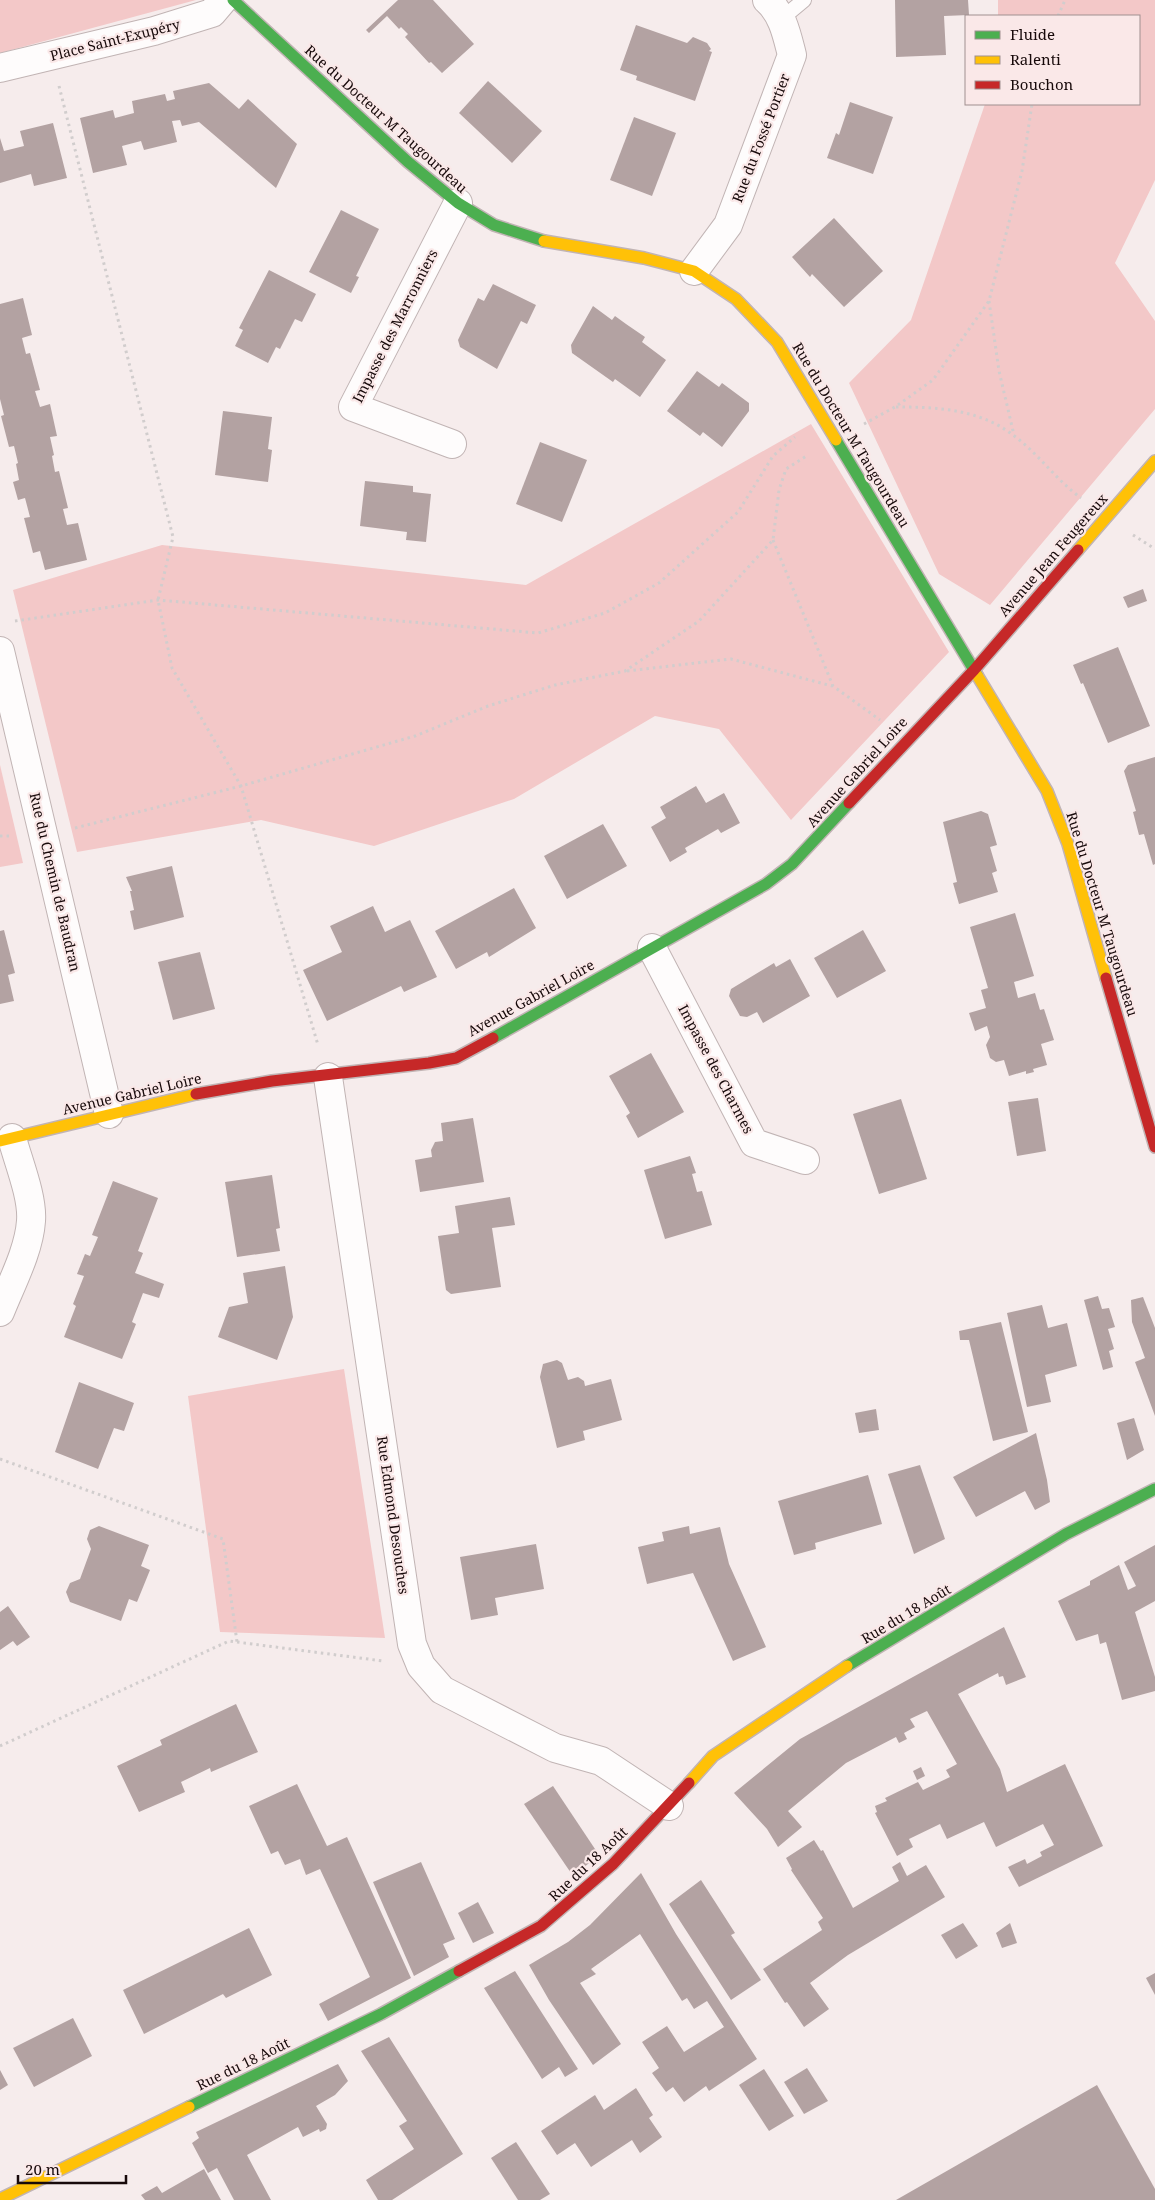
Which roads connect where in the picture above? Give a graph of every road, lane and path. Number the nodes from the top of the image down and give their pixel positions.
1 (223, 0) edge
2 (232, 0) edge
3 (804, 0) edge
4 (1065, 0) edge
5 (774, 10) edge
6 (1058, 15) edge
7 (52, 56) junction
8 (0, 68) edge
9 (1032, 105) edge
10 (458, 204) junction
11 (694, 271) junction
12 (989, 301) junction
13 (895, 407) junction
14 (819, 414) junction
15 (858, 418) dead end
16 (1014, 435) junction
17 (837, 438) junction
18 (452, 444) dead end
19 (1155, 461) edge
20 (1106, 517) junction
21 (773, 540) junction
22 (158, 600) junction
23 (9, 622) dead end
24 (0, 651) edge
25 (974, 670) junction
26 (625, 671) junction
27 (833, 686) junction
28 (907, 739) junction
29 (241, 786) junction
30 (44, 835) junction
31 (0, 836) edge
32 (652, 948) junction
33 (328, 1077) junction
34 (109, 1114) junction
35 (6, 1139) edge
36 (1155, 1147) edge
37 (805, 1160) dead end
38 (0, 1312) edge
39 (0, 1459) edge
40 (1155, 1490) edge
41 (237, 1642) junction
42 (421, 1666) junction
43 (0, 1746) edge
44 (669, 1806) junction
45 (0, 2199) edge

1 - 7 street, Place Saint-Exupéry
2 - 10 street, Rue du Docteur M Taugourdeau
3 - 5 lane
4 - 6 path
5 - 11 street, Rue du Fossé Portier
7 - 8 street, Place Saint-Exupéry
7 - 22 path
9 - 12 path
10 - 11 street, Rue du Docteur M Taugourdeau
10 - 18 street, Impasse des Marronniers
11 - 14 street, Rue du Docteur M Taugourdeau
12 - 13 path
12 - 16 path
13 - 15 path
13 - 16 path
14 - 17 street, Rue du Docteur M Taugourdeau
14 - 22 path
16 - 20 path
17 - 21 path
17 - 25 street, Rue du Docteur M Taugourdeau
19 - 20 street, Avenue Jean Feugereux
20 - 25 street, Avenue Jean Feugereux
21 - 26 path
21 - 27 path
22 - 23 path
22 - 29 path
24 - 30 street, Rue du Chemin de Baudran
25 - 28 street, Avenue Gabriel Loire
25 - 36 street, Rue du Docteur M Taugourdeau
26 - 27 path
26 - 29 path
27 - 28 path
28 - 32 street, Avenue Gabriel Loire
29 - 30 path
29 - 33 path
30 - 31 path
30 - 34 street, Rue du Chemin de Baudran
32 - 33 street, Avenue Gabriel Loire
32 - 37 street, Impasse des Charmes
33 - 34 street, Avenue Gabriel Loire
33 - 42 street, Rue Edmond Desouches
34 - 35 street, Avenue Gabriel Loire
35 - 38 street
39 - 41 path
40 - 44 street, Rue du 18 Août
41 - 42 path
41 - 43 path
42 - 44 street, Rue Edmond Desouches
44 - 45 street, Rue du 18 Août

